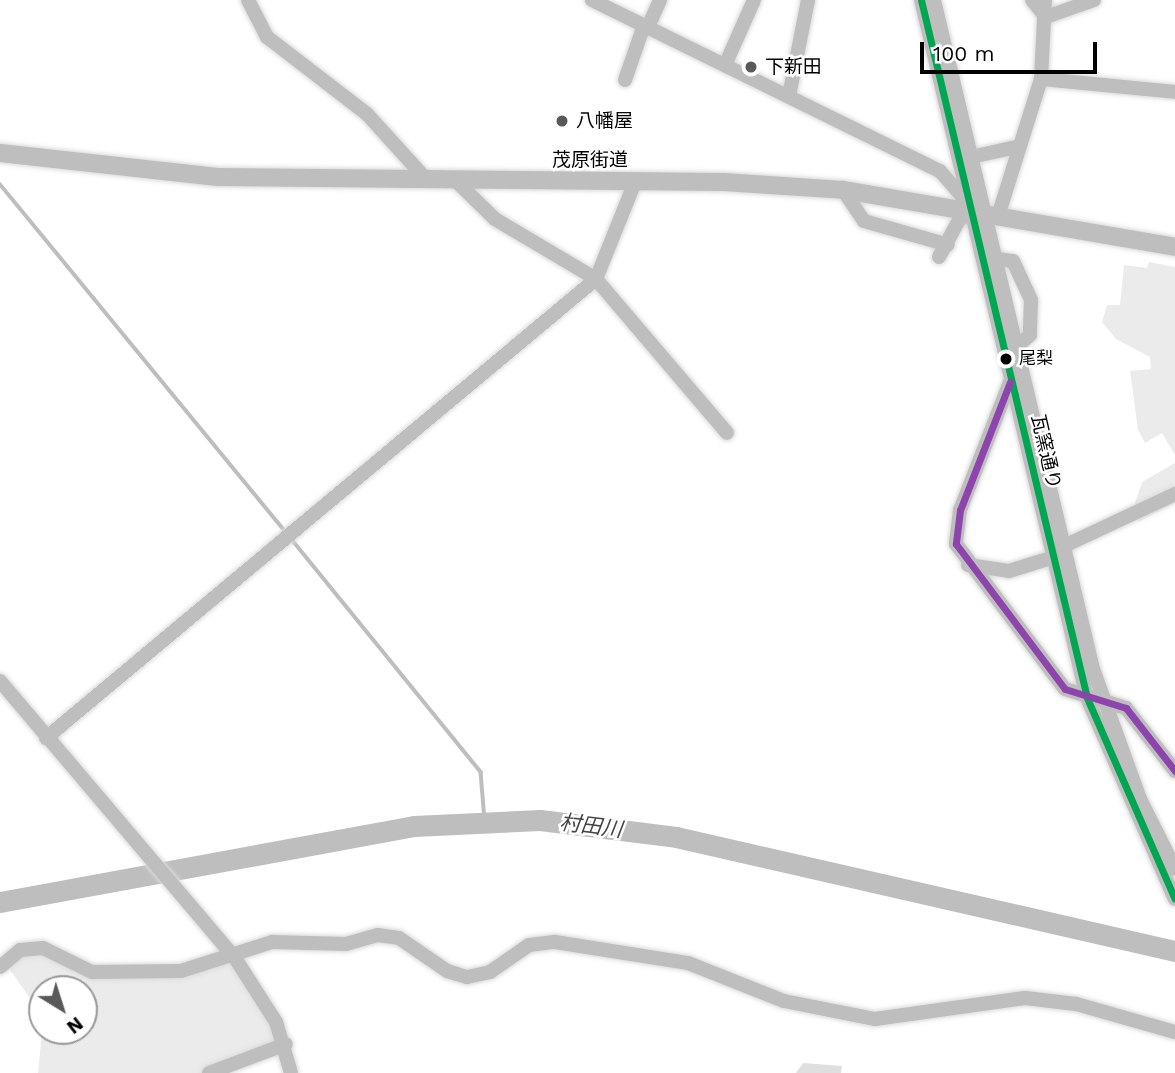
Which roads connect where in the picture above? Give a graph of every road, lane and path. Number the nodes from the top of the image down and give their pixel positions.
1 (247, 0) edge
2 (592, 0) edge
3 (660, 0) edge
4 (754, 0) edge
5 (808, 0) edge
6 (922, 0) edge
7 (934, 0) edge
8 (1032, 0) edge
9 (1045, 0) edge
10 (1094, 0) edge
11 (1046, 17) junction
12 (646, 26) junction
13 (726, 63) junction
14 (1041, 79) junction
15 (625, 80) dead end
16 (1175, 92) edge
17 (789, 96) junction
18 (1016, 147) junction
19 (0, 153) edge
20 (971, 157) junction
21 (426, 179) junction
22 (456, 181) junction
23 (635, 182) junction
24 (843, 190) junction
25 (986, 211) junction
26 (1175, 247) edge
27 (998, 259) junction
28 (596, 279) junction
29 (1016, 347) junction
30 (1010, 382) junction
31 (727, 433) dead end
32 (1175, 494) edge
33 (1064, 547) junction
34 (1051, 558) junction
35 (968, 565) junction
36 (0, 681) edge
37 (1087, 698) junction
38 (1103, 701) junction
39 (46, 738) junction
40 (1175, 771) edge
41 (1175, 869) edge
42 (1175, 899) edge
43 (235, 958) junction
44 (0, 967) edge
45 (1175, 1032) edge
46 (286, 1044) junction
47 (209, 1073) edge
48 (291, 1073) edge

1 - 21 street
2 - 12 street
3 - 12 street
4 - 13 street
5 - 17 street
6 - 25 street, 瓦窯通り
7 - 20 street, 瓦窯通り
8 - 11 street
9 - 11 street
10 - 11 street
11 - 14 street
12 - 13 street
12 - 15 street
13 - 17 street
14 - 16 street
14 - 18 street
17 - 25 street
18 - 20 street
18 - 25 street
19 - 21 main road, 茂原街道
20 - 25 street, 瓦窯通り
21 - 22 main road, 茂原街道
22 - 23 main road, 茂原街道
22 - 28 street
23 - 24 main road, 茂原街道
23 - 28 street
24 - 25 main road, 茂原街道
24 - 25 street
25 - 26 main road, 茂原街道
25 - 27 street, 瓦窯通り
25 - 30 street, 瓦窯通り
27 - 29 street, 瓦窯通り
27 - 29 street
28 - 31 street
28 - 39 street
29 - 33 street, 瓦窯通り
30 - 34 street, 瓦窯通り
30 - 35 street
32 - 33 street
33 - 38 street, 瓦窯通り
34 - 35 street
34 - 37 street, 瓦窯通り
35 - 37 street
36 - 39 street
37 - 38 street
37 - 42 street, 瓦窯通り
38 - 40 street
38 - 41 street, 瓦窯通り
39 - 43 street
43 - 44 street
43 - 45 street
43 - 46 street
46 - 47 street
46 - 48 street

